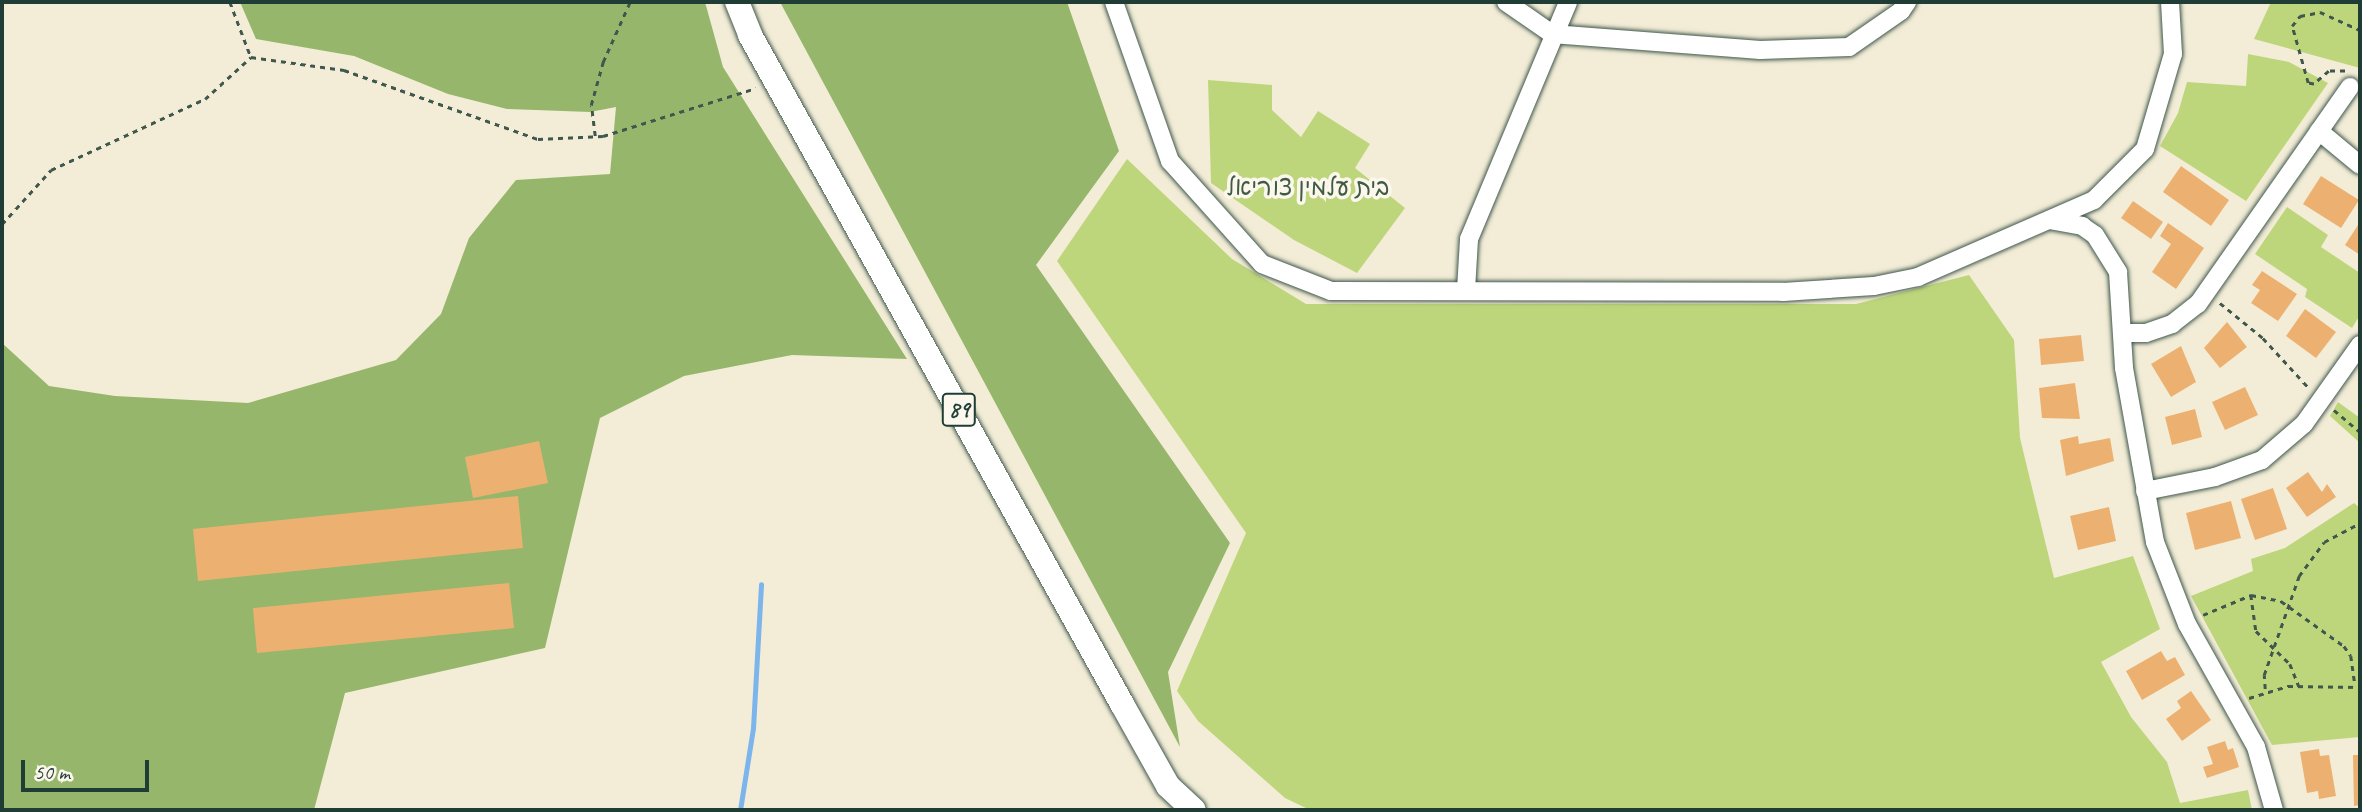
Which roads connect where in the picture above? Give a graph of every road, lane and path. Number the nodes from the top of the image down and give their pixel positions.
1 (230, 2) edge
2 (630, 2) edge
3 (737, 2) edge
4 (1114, 2) edge
5 (1506, 2) edge
6 (1568, 2) edge
7 (1907, 2) edge
8 (2170, 2) edge
9 (2360, 30) edge
10 (1552, 34) junction
11 (251, 57) junction
12 (776, 81) junction
13 (2350, 87) joint
14 (2319, 131) junction
15 (594, 136) junction
16 (2360, 165) edge
17 (2049, 220) junction
18 (2, 224) edge
19 (1466, 290) junction
20 (2206, 292) junction
21 (2122, 333) junction
22 (2360, 345) edge
23 (2323, 401) junction
24 (2360, 432) edge
25 (2145, 491) junction
26 (2360, 523) edge
27 (2251, 595) junction
28 (2287, 606) junction
29 (2187, 624) junction
30 (2275, 650) junction
31 (2299, 686) junction
32 (2355, 686) junction
33 (2360, 687) edge
34 (2265, 690) junction
35 (2235, 707) junction
36 (1194, 810) edge
37 (2274, 810) edge

1 - 11 path
2 - 15 path
3 - 12 highway, 89
4 - 19 street
5 - 10 street
6 - 10 street
7 - 10 street
8 - 17 street
9 - 13 path
10 - 19 street
11 - 15 path
11 - 18 path
12 - 15 path
12 - 36 highway, 89
13 - 14 street
14 - 16 street
14 - 20 street
17 - 19 street
17 - 21 street
20 - 21 street
20 - 23 path
21 - 25 street
22 - 23 street
23 - 24 path
23 - 25 street
25 - 29 street
26 - 28 path
27 - 28 path
27 - 29 path
27 - 30 path
28 - 30 path
28 - 32 path
29 - 35 street
30 - 31 path
30 - 34 path
31 - 32 path
31 - 34 path
32 - 33 path
34 - 35 path
35 - 37 street

